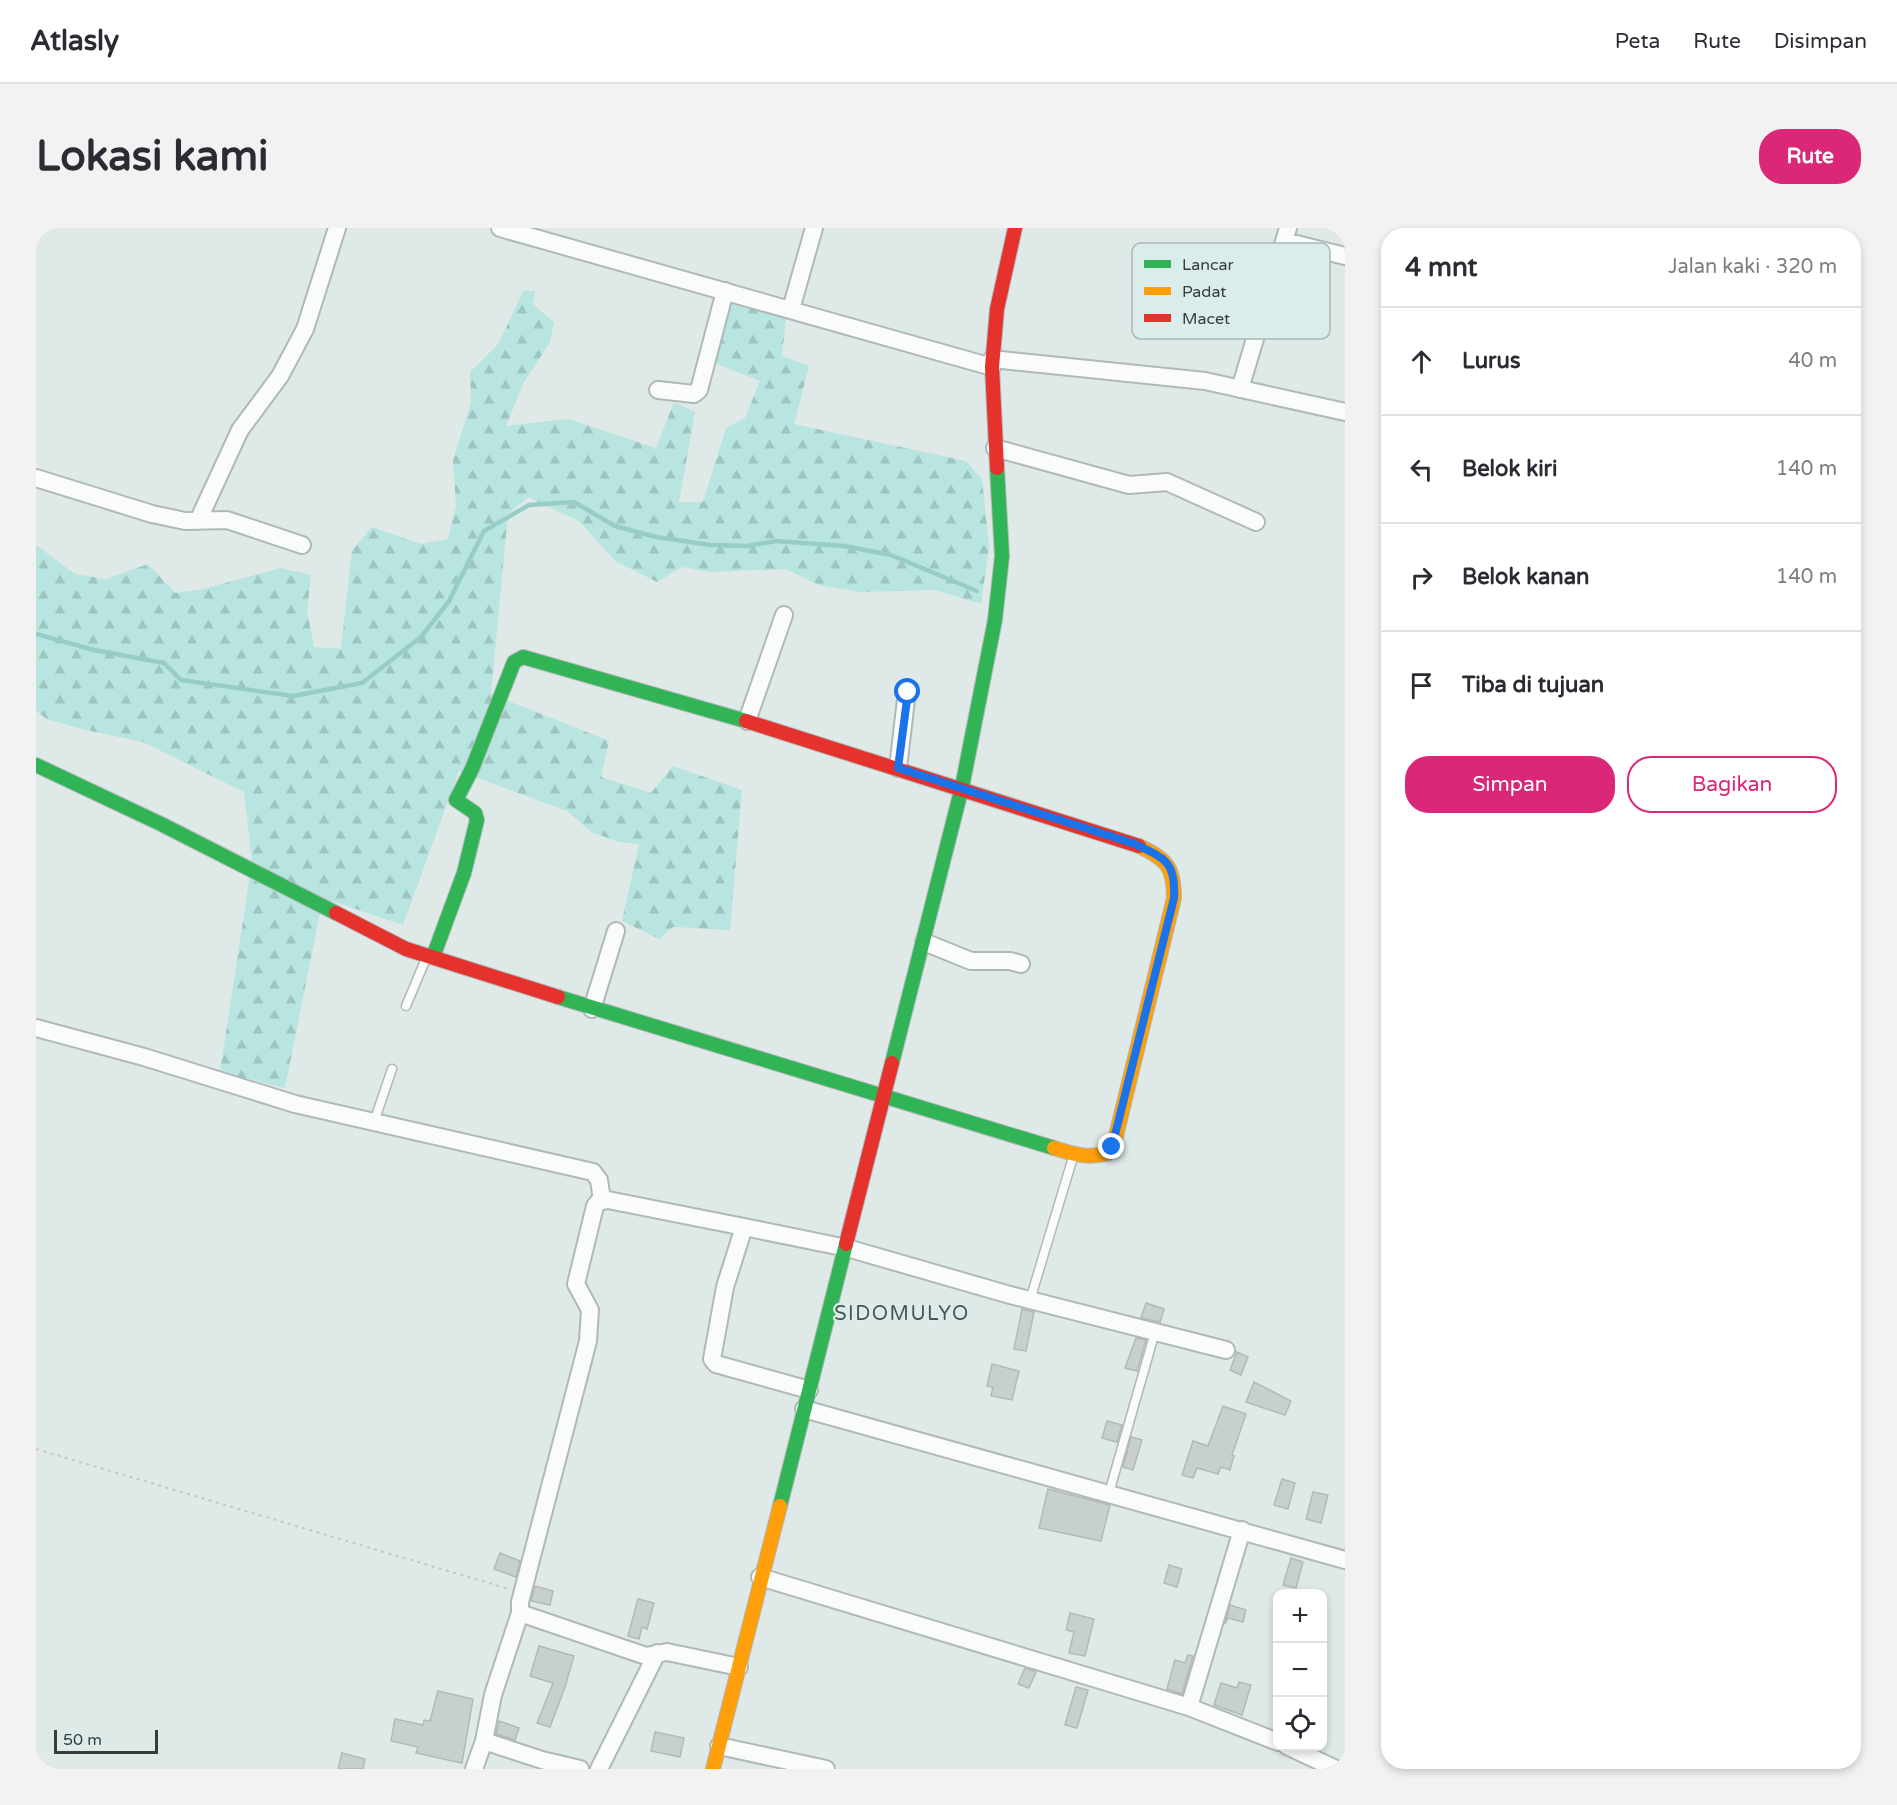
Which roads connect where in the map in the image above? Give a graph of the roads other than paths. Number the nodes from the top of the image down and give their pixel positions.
1 (337, 228) edge
2 (500, 228) edge
3 (814, 228) edge
4 (1015, 228) edge
5 (1286, 235) edge
6 (1308, 243) edge
7 (1330, 251) edge
8 (1345, 256) edge
9 (725, 291) junction
10 (791, 309) junction
11 (1255, 339) edge
12 (992, 363) junction
13 (1240, 388) junction
14 (658, 390) dead end
15 (1345, 412) edge
16 (995, 448) junction
17 (36, 478) edge
18 (198, 521) junction
19 (1256, 522) dead end
20 (302, 545) dead end
21 (784, 615) dead end
22 (908, 692) dead end
23 (747, 721) junction
24 (36, 765) edge
25 (898, 768) junction
26 (962, 787) junction
27 (616, 931) dead end
28 (924, 942) junction
29 (430, 956) junction
30 (1021, 964) dead end
31 (406, 1006) dead end
32 (592, 1009) junction
33 (36, 1028) edge
34 (392, 1069) dead end
35 (883, 1092) junction
36 (374, 1122) junction
37 (1074, 1154) junction
38 (602, 1200) junction
39 (744, 1227) junction
40 (847, 1248) junction
41 (1030, 1300) junction
42 (1155, 1332) junction
43 (1226, 1350) dead end
44 (809, 1390) junction
45 (804, 1409) junction
46 (1109, 1493) junction
47 (1242, 1530) junction
48 (1345, 1560) edge
49 (760, 1577) junction
50 (520, 1613) junction
51 (657, 1653) junction
52 (739, 1667) junction
53 (1189, 1707) junction
54 (484, 1741) junction
55 (1273, 1741) edge
56 (719, 1746) junction
57 (1298, 1751) edge
58 (474, 1769) edge
59 (580, 1769) edge
60 (599, 1769) edge
61 (713, 1769) edge
62 (826, 1769) edge
63 (1336, 1769) edge

1 - 18 street
2 - 9 street
3 - 10 street
4 - 12 street
5 - 6 street
7 - 8 street
9 - 10 street
9 - 14 street
10 - 12 street
11 - 13 street
12 - 13 street
12 - 16 street
13 - 15 street
16 - 19 street
16 - 26 street
17 - 18 street
18 - 20 street
21 - 23 street
22 - 25 street
23 - 25 street
23 - 29 street
24 - 29 street
25 - 26 street
26 - 28 street
26 - 37 street
27 - 32 street
28 - 30 street
28 - 35 street
29 - 31 lane
29 - 32 street
32 - 35 street
33 - 36 street
34 - 36 lane
35 - 37 street
35 - 40 street
36 - 38 street
37 - 41 lane
38 - 39 street
38 - 50 street
39 - 40 street
39 - 44 street
40 - 41 street
40 - 44 street
41 - 42 street
42 - 43 street
42 - 46 lane
44 - 45 street
45 - 46 street
45 - 49 street
46 - 47 street
47 - 48 street
47 - 53 street
49 - 52 street
49 - 53 street
50 - 51 street
50 - 54 street
51 - 52 street
51 - 60 street
52 - 56 street
53 - 55 street
54 - 58 street
54 - 59 street
56 - 61 street
56 - 62 street
57 - 63 street

